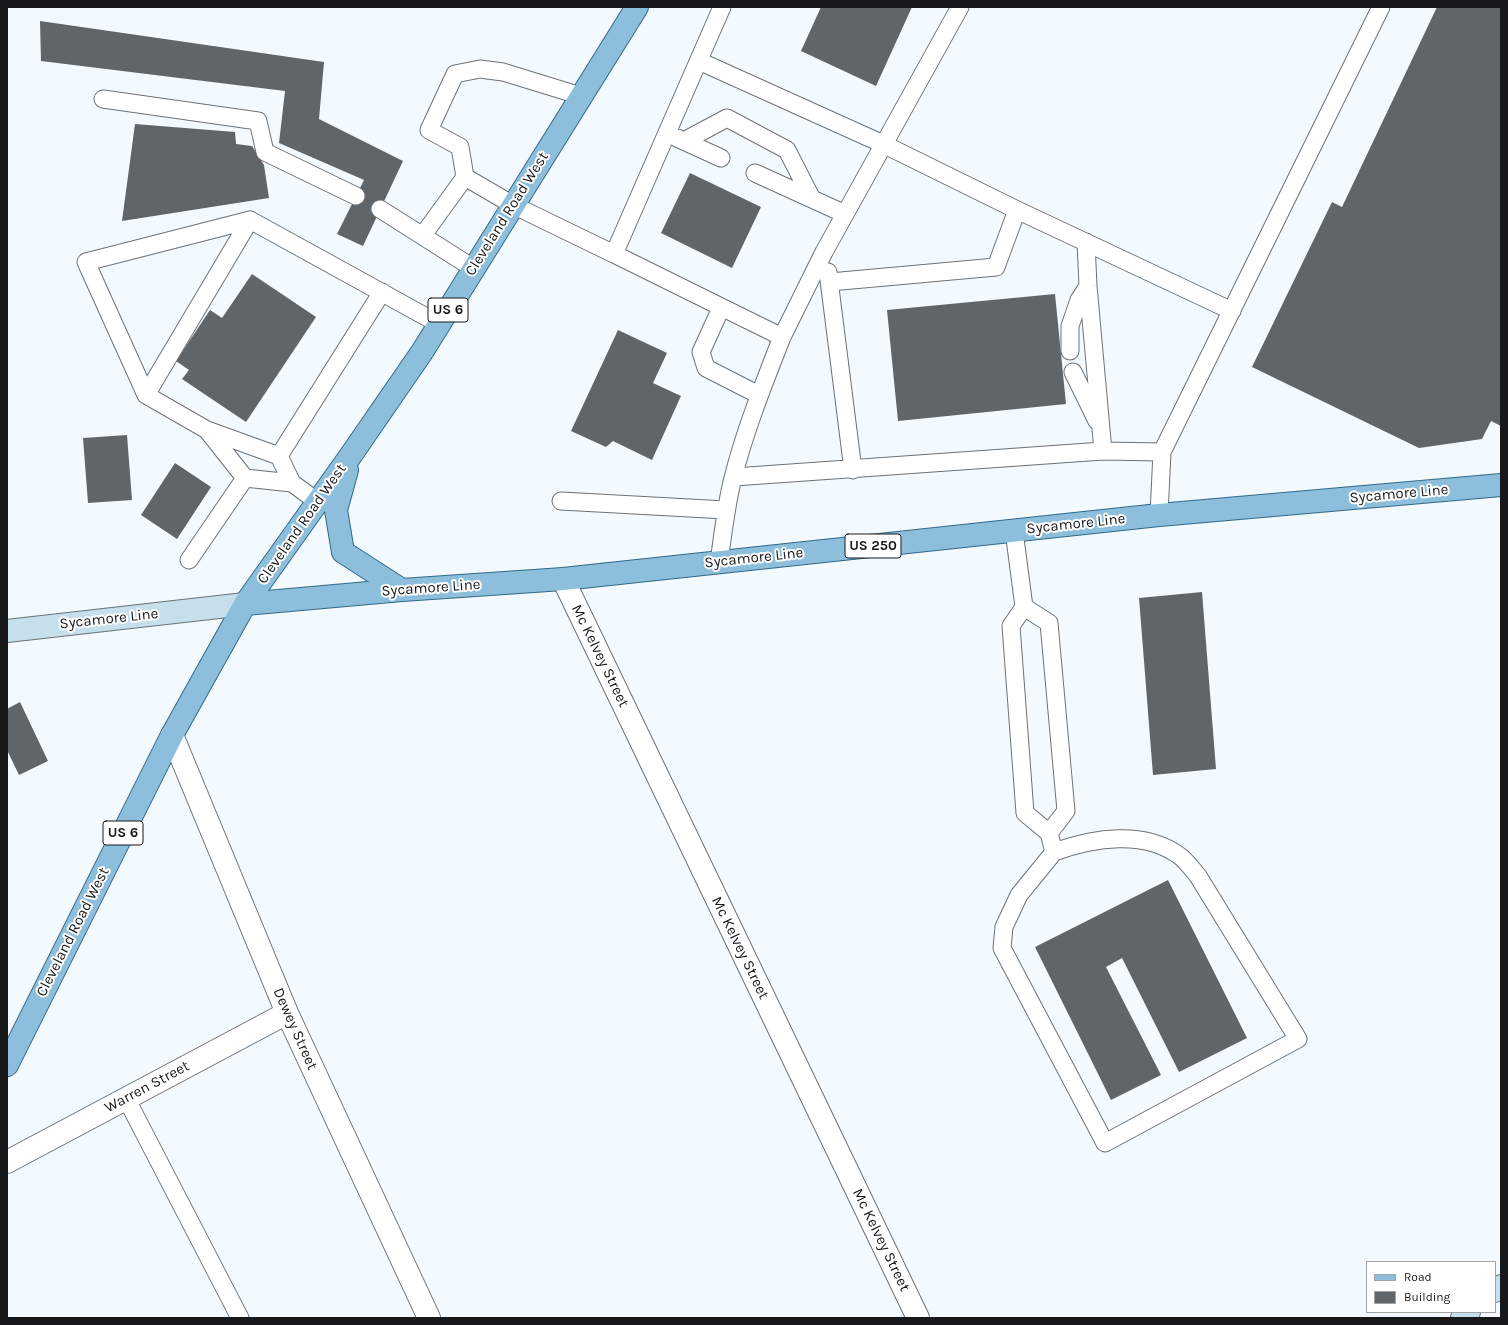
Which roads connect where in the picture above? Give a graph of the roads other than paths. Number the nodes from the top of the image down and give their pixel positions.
1 (637, 7) edge
2 (722, 7) edge
3 (960, 7) edge
4 (1381, 7) edge
5 (699, 61) junction
6 (581, 96) junction
7 (103, 99) dead end
8 (667, 134) junction
9 (684, 141) junction
10 (883, 144) junction
11 (721, 158) dead end
12 (755, 173) dead end
13 (465, 176) junction
14 (356, 196) dead end
15 (812, 199) junction
16 (513, 205) junction
17 (380, 209) dead end
18 (1017, 210) junction
19 (845, 214) junction
20 (250, 220) junction
21 (423, 235) junction
22 (1086, 242) junction
23 (824, 252) junction
24 (614, 254) junction
25 (474, 268) junction
26 (830, 282) junction
27 (1088, 286) junction
28 (382, 292) junction
29 (721, 308) junction
30 (1232, 310) junction
31 (439, 324) junction
32 (782, 337) junction
33 (1070, 351) dead end
34 (1073, 372) dead end
35 (146, 395) junction
36 (759, 395) junction
37 (1100, 426) junction
38 (207, 430) junction
39 (1103, 451) junction
40 (1162, 452) junction
41 (351, 455) junction
42 (279, 456) junction
43 (853, 470) junction
44 (734, 477) junction
45 (245, 478) junction
46 (292, 483) junction
47 (1501, 485) edge
48 (561, 501) dead end
49 (318, 502) junction
50 (726, 510) junction
51 (1159, 515) junction
52 (1014, 531) junction
53 (189, 560) dead end
54 (720, 562) junction
55 (563, 579) junction
56 (402, 590) junction
57 (245, 604) junction
58 (1024, 607) junction
59 (7, 631) edge
60 (172, 735) junction
61 (1049, 833) junction
62 (1054, 852) junction
63 (287, 1013) junction
64 (7, 1065) edge
65 (126, 1098) junction
66 (7, 1162) edge
67 (240, 1318) edge
68 (429, 1318) edge
69 (918, 1318) edge

1 - 6 main road, Cleveland Road West / US 6
2 - 5 lane
3 - 10 lane
4 - 30 lane
5 - 8 lane
5 - 10 lane
6 - 13 lane
6 - 16 main road, Cleveland Road West / US 6
7 - 14 lane
8 - 9 lane
8 - 24 lane
9 - 11 lane
9 - 15 lane
10 - 18 lane
10 - 19 lane
12 - 15 lane
13 - 16 lane
13 - 21 lane
15 - 19 lane
16 - 24 lane
16 - 25 main road, Cleveland Road West / US 6
17 - 21 lane
18 - 22 lane
18 - 26 lane
19 - 23 lane
20 - 28 lane
20 - 35 lane
20 - 35 lane
21 - 25 lane
22 - 27 lane
22 - 30 lane
23 - 26 lane
23 - 32 lane
24 - 29 lane
25 - 31 main road, Cleveland Road West / US 6
26 - 43 lane
27 - 33 lane
27 - 37 lane
28 - 31 lane
28 - 42 lane
29 - 32 lane
29 - 36 lane
30 - 40 lane
31 - 41 main road, Cleveland Road West / US 6
32 - 36 lane
34 - 37 lane
35 - 38 lane
36 - 44 lane
37 - 39 lane
38 - 42 lane
38 - 45 lane
39 - 40 lane
39 - 43 lane
40 - 51 lane
41 - 49 main road, Cleveland Road West / US 6
41 - 56 main road
42 - 46 lane
43 - 44 lane
44 - 50 lane
45 - 46 lane
45 - 53 lane
46 - 49 lane
47 - 51 main road, Sycamore Line / US 250
48 - 50 lane
49 - 57 main road, Cleveland Road West / US 6
50 - 54 lane
51 - 52 main road, Sycamore Line / US 250
52 - 54 main road, Sycamore Line / US 250
52 - 58 lane
54 - 55 main road, Sycamore Line / US 250
55 - 56 main road, Sycamore Line / US 250
55 - 69 street, Mc Kelvey Street
56 - 57 main road, Sycamore Line / US 250
57 - 59 street, Sycamore Line
57 - 60 main road, Cleveland Road West / US 6
58 - 61 lane
58 - 61 lane
60 - 63 street, Dewey Street
60 - 64 main road, Cleveland Road West / US 6
61 - 62 lane
62 - 62 lane
63 - 65 street, Warren Street
63 - 68 street, Dewey Street
65 - 66 street, Warren Street
65 - 67 lane

